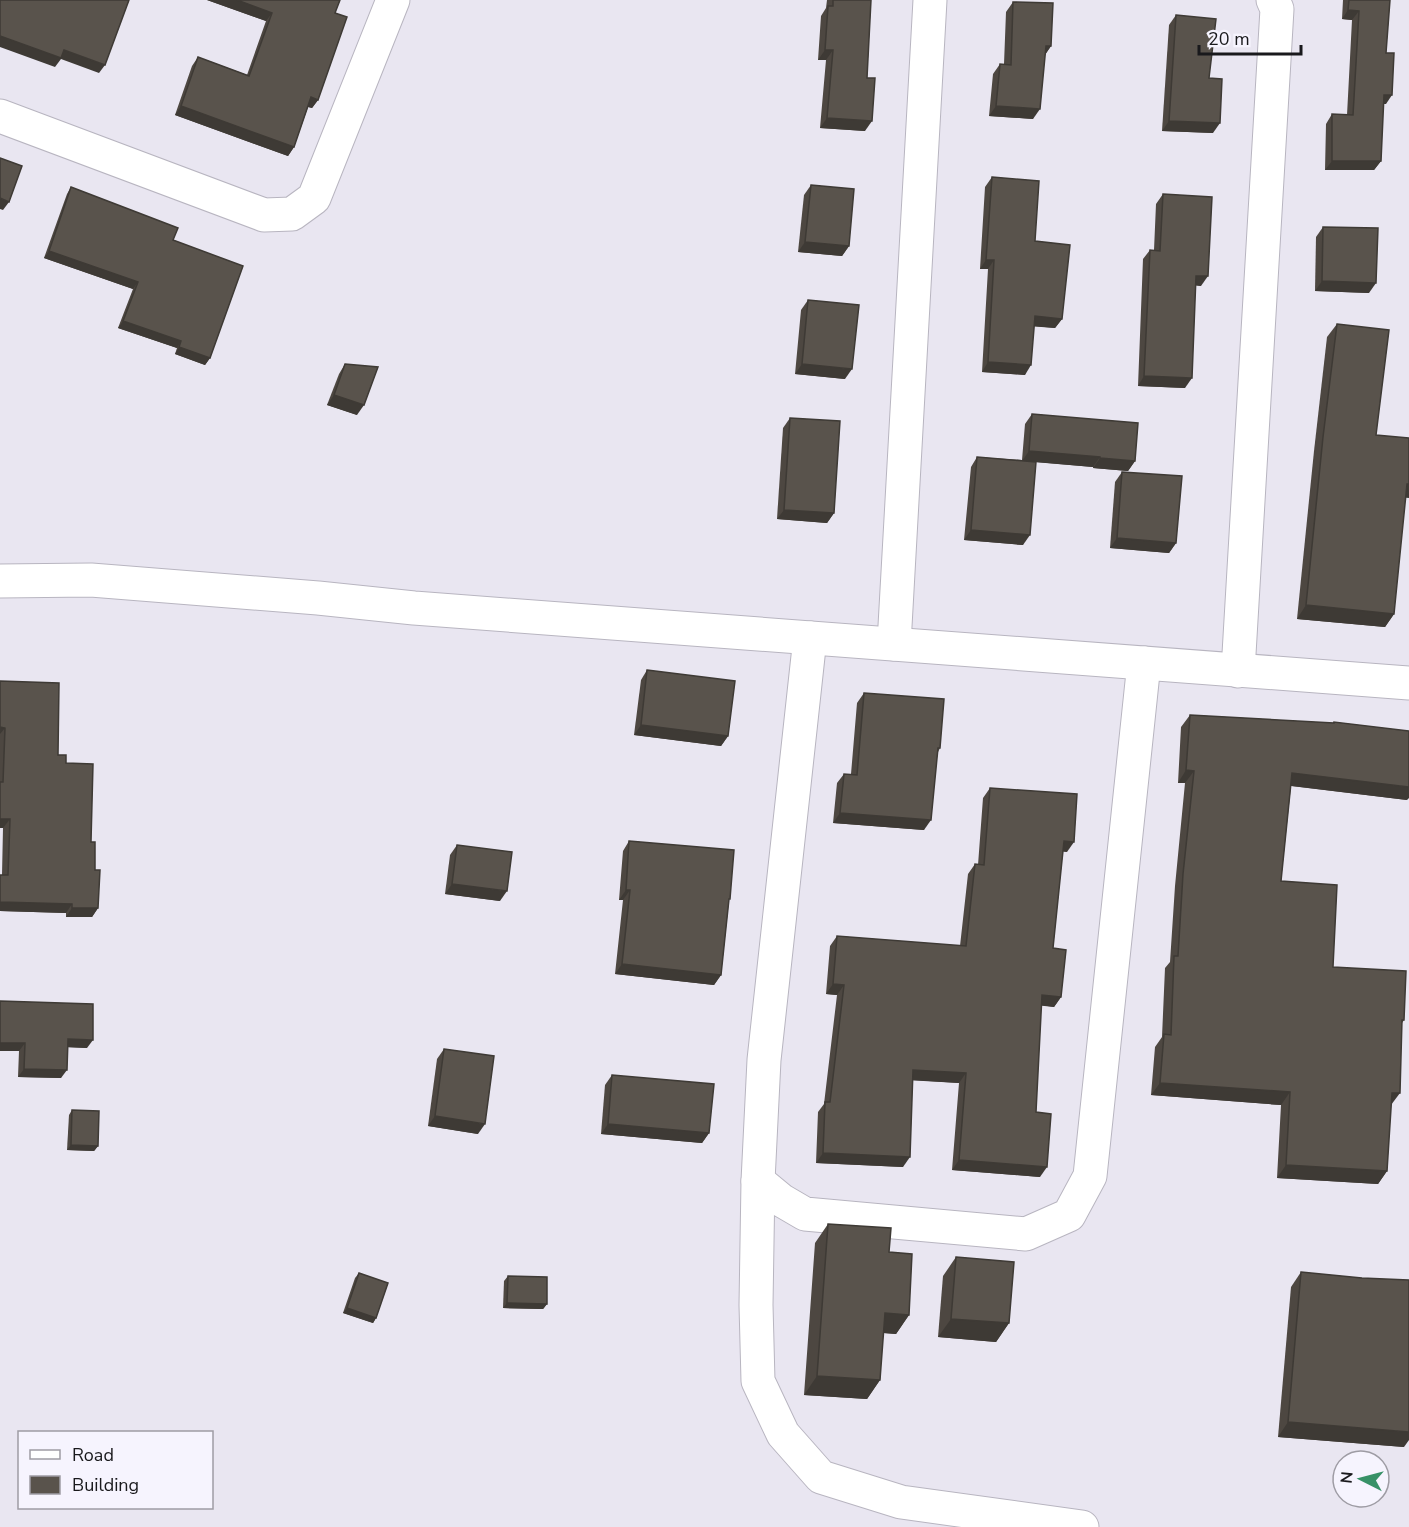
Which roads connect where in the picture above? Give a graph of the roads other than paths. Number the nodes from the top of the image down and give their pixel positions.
1 (393, 0) edge
2 (930, 0) edge
3 (1273, 0) edge
4 (0, 116) edge
5 (0, 581) edge
6 (810, 638) junction
7 (894, 644) junction
8 (1144, 663) junction
9 (1238, 670) junction
10 (1409, 683) edge
11 (758, 1180) junction
12 (1082, 1527) edge

1 - 4 street
2 - 7 street
3 - 9 street
5 - 6 street
6 - 7 street
6 - 11 street
7 - 8 street
8 - 9 street
8 - 11 street
9 - 10 street
11 - 12 street

